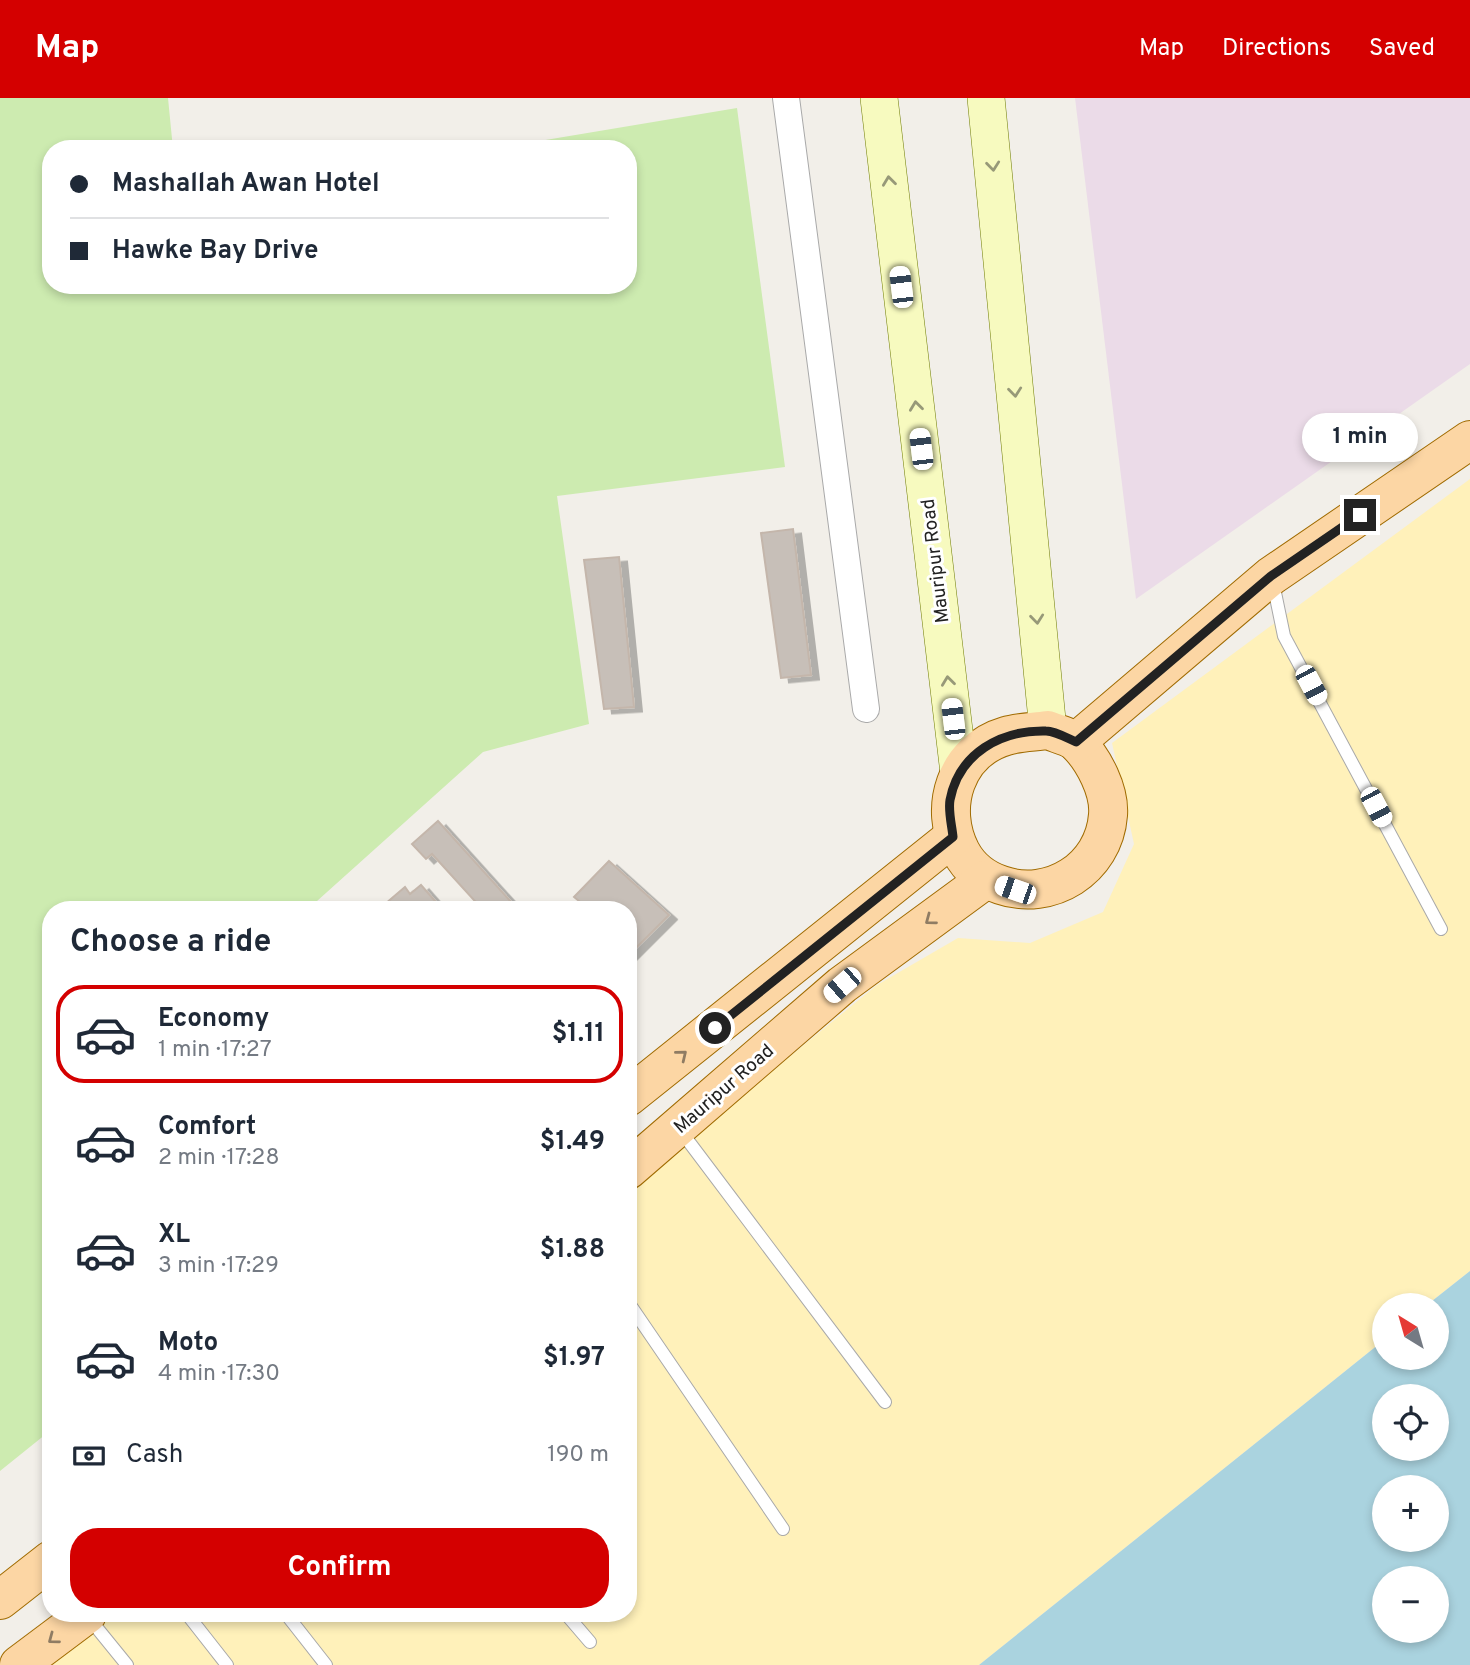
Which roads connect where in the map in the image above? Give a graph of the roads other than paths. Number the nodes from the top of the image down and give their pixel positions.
1 (786, 98) edge
2 (879, 98) edge
3 (985, 98) edge
4 (1470, 440) edge
5 (1271, 576) junction
6 (866, 709) dead end
7 (1062, 736) junction
8 (959, 773) junction
9 (953, 837) junction
10 (985, 880) junction
11 (1441, 929) dead end
12 (637, 1090) edge
13 (678, 1127) junction
14 (637, 1162) edge
15 (637, 1315) edge
16 (885, 1402) dead end
17 (783, 1529) dead end
18 (42, 1567) edge
19 (0, 1600) edge
20 (75, 1622) edge
21 (92, 1622) edge
22 (193, 1622) edge
23 (292, 1622) edge
24 (573, 1622) edge
25 (590, 1642) dead end
26 (19, 1665) edge
27 (127, 1665) edge
28 (227, 1665) edge
29 (327, 1665) edge

1 - 6 street
8 -> 2 main road, Mauripur Road
3 -> 7 main road
4 - 5 main road
5 - 7 main road
5 - 11 lane
7 - 8 main road
7 - 10 main road
8 - 9 main road
9 - 10 main road
12 -> 9 main road
10 -> 13 main road, Mauripur Road
13 - 14 main road, Mauripur Road
13 - 16 lane
15 - 17 lane
18 - 19 main road
20 -> 26 main road
21 - 27 lane
22 - 28 lane
23 - 29 lane
24 - 25 lane

